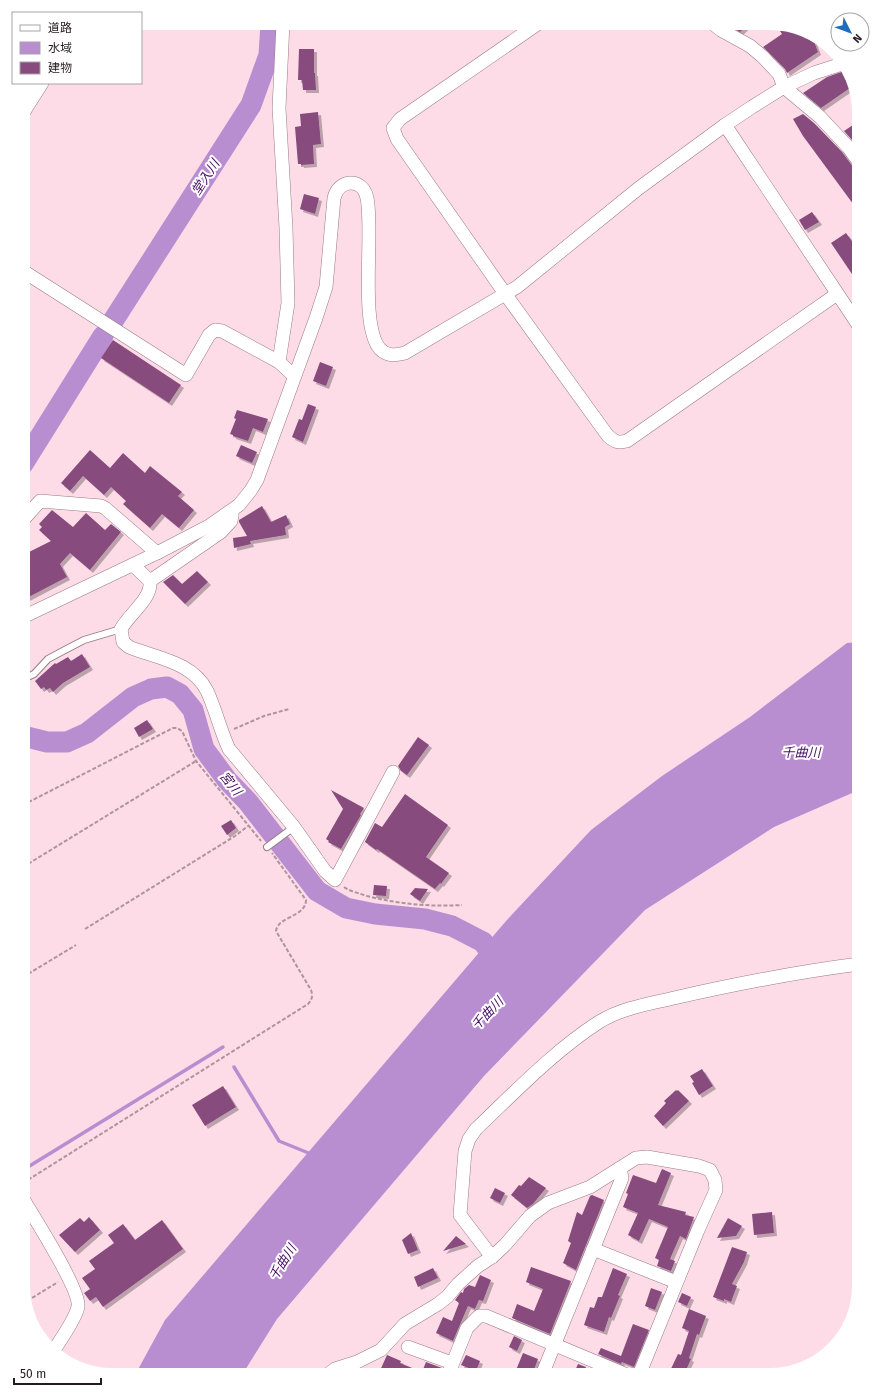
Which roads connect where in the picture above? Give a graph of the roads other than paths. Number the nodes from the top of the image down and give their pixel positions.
1 (283, 30) edge
2 (529, 30) edge
3 (721, 30) edge
4 (837, 66) edge
5 (41, 84) edge
6 (784, 87) junction
7 (31, 100) edge
8 (725, 125) junction
9 (852, 152) edge
10 (30, 275) edge
11 (837, 294) junction
12 (506, 295) junction
13 (852, 316) edge
14 (279, 362) junction
15 (294, 376) junction
16 (232, 511) junction
17 (30, 512) edge
18 (157, 553) junction
19 (133, 565) junction
20 (150, 581) junction
21 (30, 613) edge
22 (120, 629) junction
23 (30, 676) edge
24 (393, 772) dead end
25 (289, 831) junction
26 (269, 846) road end
27 (852, 965) edge
28 (620, 1168) junction
29 (30, 1211) edge
30 (593, 1249) junction
31 (492, 1257) junction
32 (676, 1282) junction
33 (554, 1345) junction
34 (56, 1346) edge
35 (408, 1347) dead end
36 (338, 1368) edge
37 (448, 1368) edge
38 (450, 1368) edge
39 (545, 1368) edge
40 (610, 1368) edge
41 (642, 1368) edge

1 - 14 street
2 - 12 street
3 - 6 street
4 - 6 street
5 - 7 street
6 - 8 street
6 - 9 street
8 - 11 street
8 - 12 street
10 - 14 street
11 - 12 street
11 - 13 street
12 - 15 street
14 - 15 street
15 - 16 street
16 - 18 street
16 - 20 street
17 - 18 street
18 - 19 street
19 - 20 street
19 - 21 street
20 - 22 street
22 - 23 lane
22 - 25 street
24 - 25 street
25 - 26 lane
27 - 31 street
28 - 30 street
28 - 31 street
28 - 32 street
29 - 34 street
30 - 32 street
30 - 33 street
31 - 36 street
32 - 41 street
33 - 38 street
33 - 39 street
33 - 40 street
35 - 37 street

